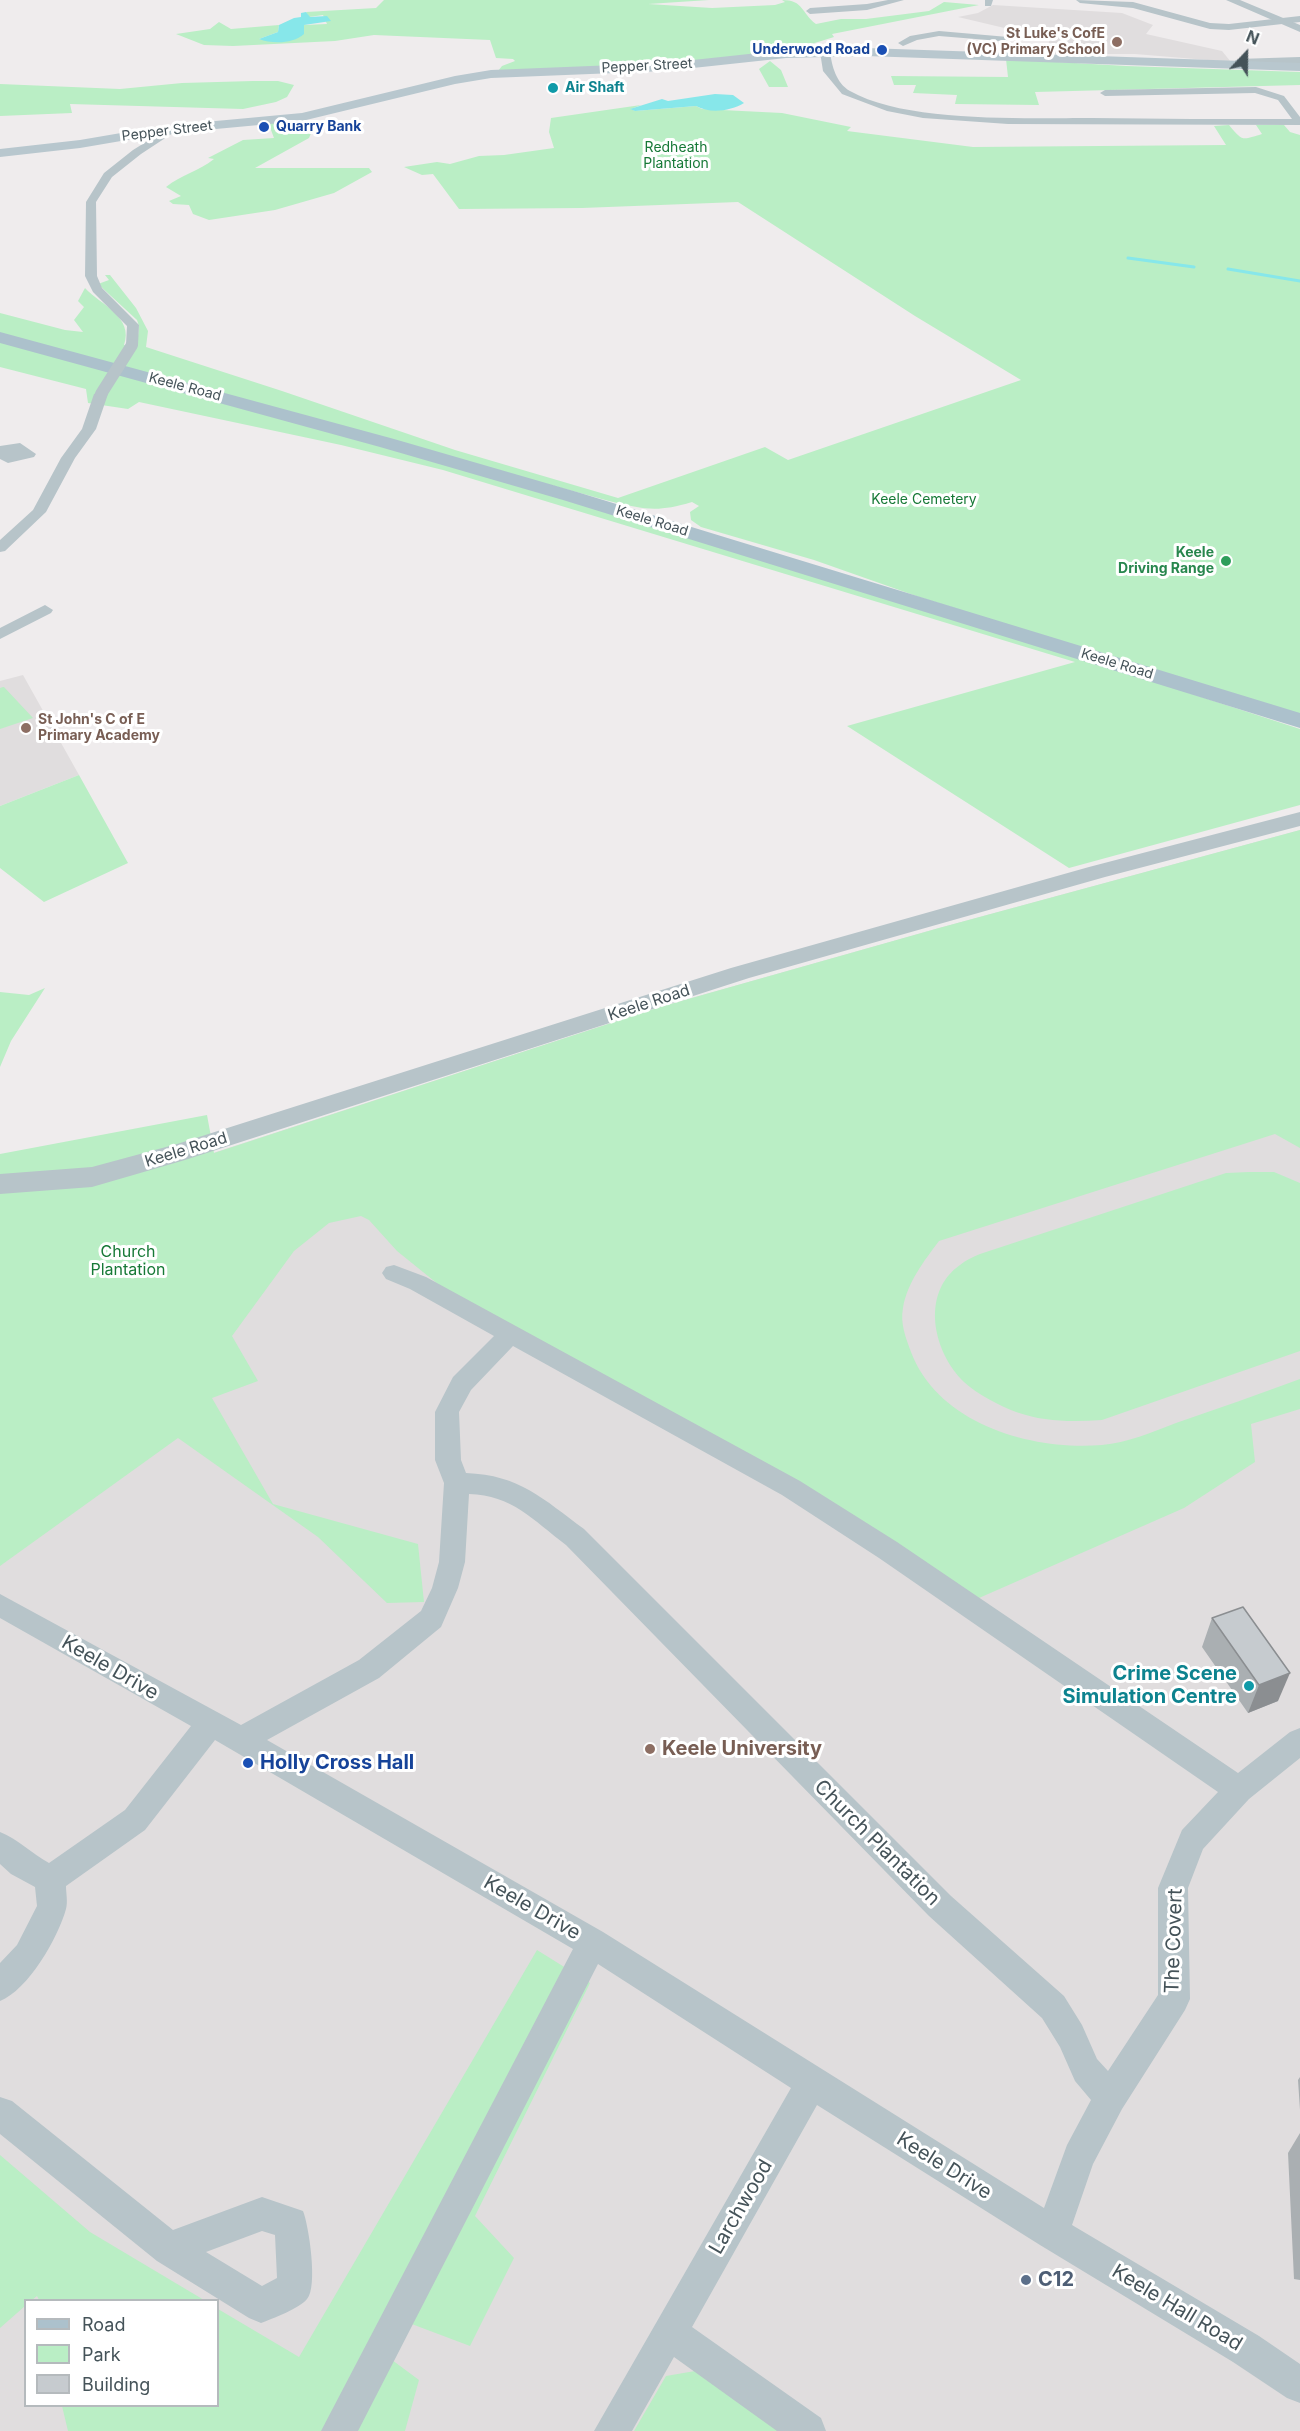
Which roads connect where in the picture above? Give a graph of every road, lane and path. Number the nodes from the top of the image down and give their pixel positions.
1 (900, 0) edge
2 (1080, 0) edge
3 (1231, 0) edge
4 (1105, 1) edge
5 (1136, 2) edge
6 (810, 11) dead end
7 (1300, 19) edge
8 (1282, 22) junction
9 (1300, 29) edge
10 (903, 43) dead end
11 (825, 52) junction
12 (1005, 57) junction
13 (1300, 60) edge
14 (1238, 62) dead end
15 (1300, 67) edge
16 (1113, 94) dead end
17 (1299, 122) edge
18 (174, 129) junction
19 (0, 153) edge
20 (0, 337) edge
21 (0, 548) edge
22 (45, 610) dead end
23 (0, 634) edge
24 (1300, 721) edge
25 (1300, 819) edge
26 (0, 1184) edge
27 (394, 1273) dead end
28 (510, 1335) junction
29 (457, 1483) junction
30 (0, 1605) edge
31 (210, 1724) junction
32 (241, 1740) junction
33 (1300, 1741) edge
34 (1239, 1790) junction
35 (0, 1846) edge
36 (50, 1879) junction
37 (592, 1943) junction
38 (0, 1986) edge
39 (812, 2083) junction
40 (1110, 2097) junction
41 (0, 2112) edge
42 (1052, 2233) junction
43 (169, 2249) dead end
44 (669, 2332) junction
45 (1300, 2385) edge
46 (339, 2431) edge
47 (612, 2431) edge
48 (808, 2431) edge

1 - 6 street
2 - 4 street
3 - 8 street
4 - 5 street
5 - 8 street
7 - 8 street
8 - 9 street
10 - 12 street
11 - 12 main road, Pepper Street
11 - 17 street
11 - 18 main road, Pepper Street
12 - 15 main road, Pepper Street
13 - 14 street
16 - 17 street
18 - 19 main road, Pepper Street
18 - 21 street, bridge
20 - 24 main road, Keele Road
22 - 23 street
25 - 26 street, Keele Road
27 - 28 street
28 - 29 street
28 - 34 street
29 - 32 street
29 - 40 street, Church Plantation
30 - 31 street, Keele Drive
31 - 32 street, Keele Drive
31 - 36 street
32 - 37 street, Keele Drive
33 - 34 street, The Covert
34 - 40 street, The Covert
35 - 36 street
36 - 38 street
37 - 39 street, Keele Drive
37 - 46 street
39 - 42 street, Keele Drive
39 - 44 street, Larchwood
40 - 42 street, The Covert
41 - 43 street
42 - 45 street, Keele Hall Road
44 - 47 street, Larchwood
44 - 48 street

